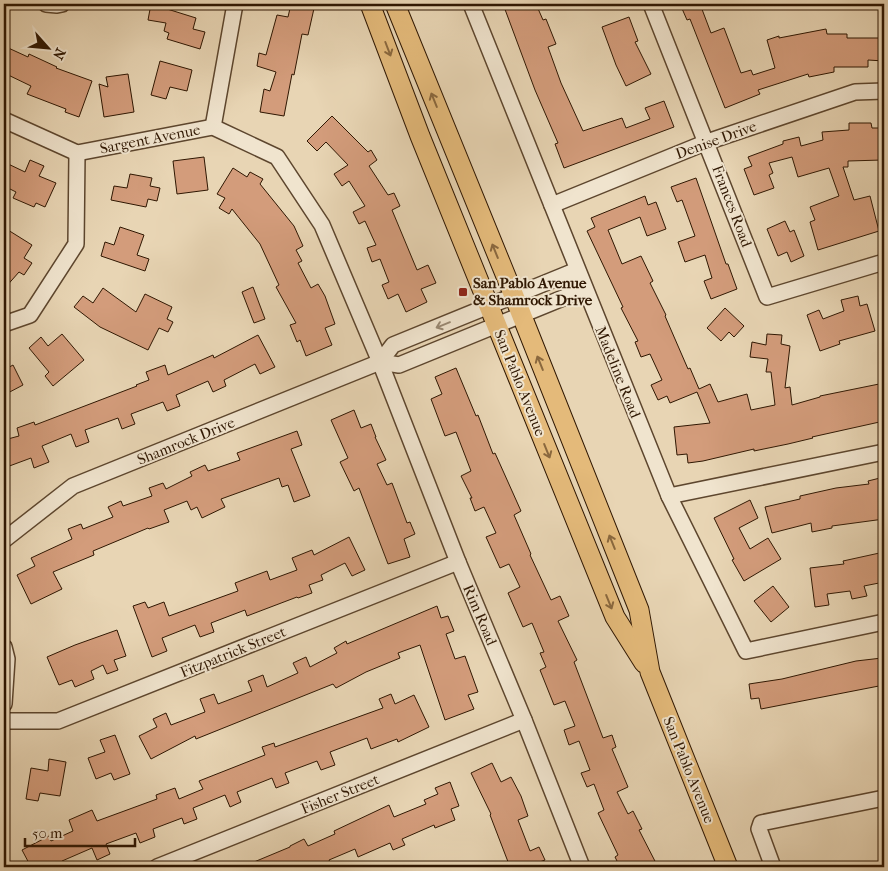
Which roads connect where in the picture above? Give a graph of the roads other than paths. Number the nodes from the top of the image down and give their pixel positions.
1 (46, 4) edge
2 (62, 4) edge
3 (235, 4) edge
4 (370, 4) edge
5 (395, 4) edge
6 (471, 4) edge
7 (651, 4) edge
8 (884, 91) edge
9 (4, 120) edge
10 (213, 127) junction
11 (707, 142) junction
12 (78, 153) junction
13 (552, 205) junction
14 (884, 262) edge
15 (578, 270) junction
16 (585, 289) junction
17 (514, 296) junction
18 (488, 307) junction
19 (522, 315) junction
20 (4, 324) edge
21 (496, 325) junction
22 (380, 362) junction
23 (884, 452) edge
24 (669, 496) junction
25 (4, 540) edge
26 (458, 562) junction
27 (884, 622) edge
28 (4, 647) edge
29 (650, 672) junction
30 (4, 704) edge
31 (524, 720) junction
32 (4, 721) edge
33 (884, 798) edge
34 (157, 867) edge
35 (582, 867) edge
36 (728, 867) edge
37 (773, 867) edge

1 - 2 street
3 - 10 street
4 -> 18 main road, San Pablo Avenue
17 -> 5 main road, San Pablo Avenue
6 - 13 street, Madeline Road
7 - 11 street, Frances Road
8 - 11 street, Denise Drive
9 - 12 street
10 - 12 street, Sargent Avenue
10 - 22 street, Sargent Avenue
11 - 13 street, Denise Drive
11 - 14 street, Frances Road
12 - 20 street
13 - 15 street, Madeline Road
15 - 16 street, Madeline Road
15 - 17 street, Shamrock Drive
16 - 19 street, Shamrock Drive
16 - 24 street, Madeline Road
17 - 18 street, Shamrock Drive
17 - 19 main road, San Pablo Avenue
18 - 21 main road, San Pablo Avenue
18 -> 22 street, Shamrock Drive
19 - 21 street, Shamrock Drive
29 -> 19 main road, San Pablo Avenue
21 - 22 street, Shamrock Drive
21 -> 29 main road, San Pablo Avenue
22 - 25 street, Shamrock Drive
22 - 26 street, Rim Road
23 - 24 street
24 - 27 street, Madeline Road
26 - 31 street, Rim Road
26 - 32 street, Fitzpatrick Street
28 - 30 street
29 - 36 main road, San Pablo Avenue
31 - 34 street, Fisher Street
31 - 35 street, Rim Road
33 - 37 street

